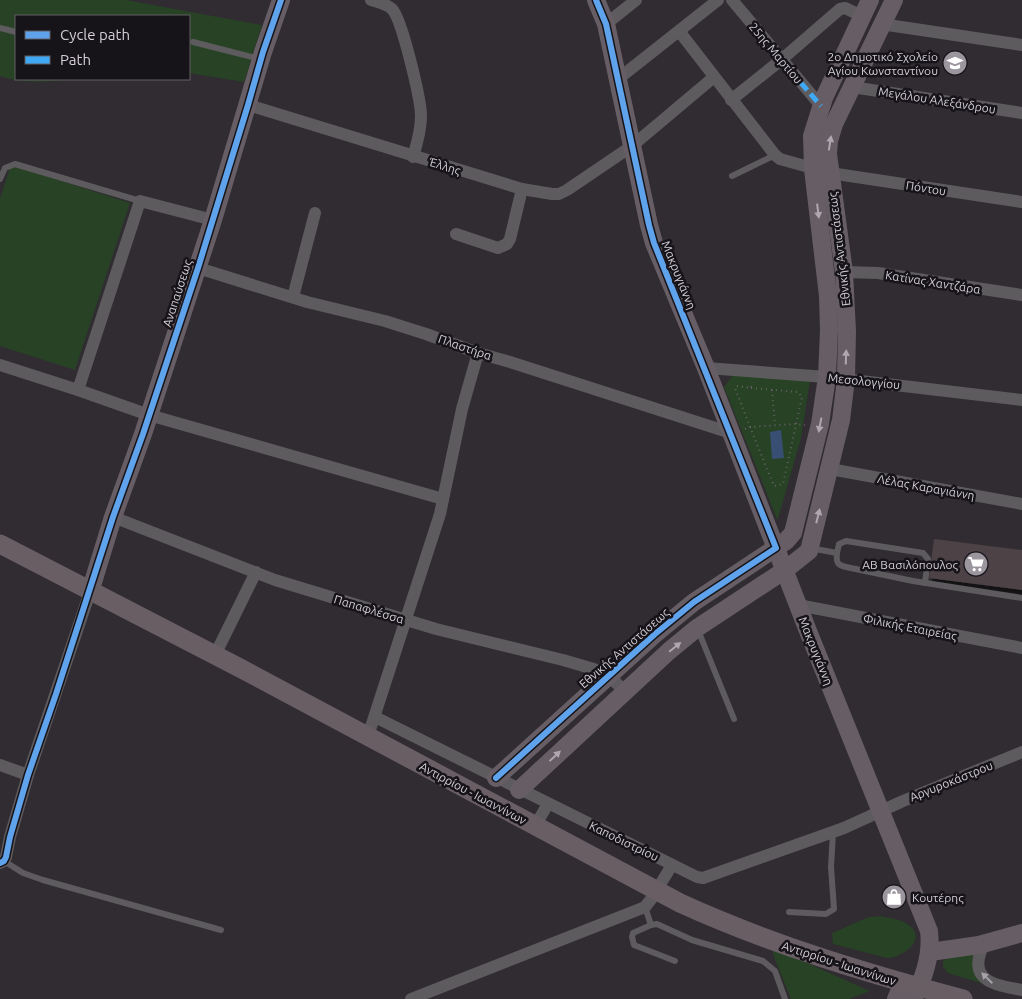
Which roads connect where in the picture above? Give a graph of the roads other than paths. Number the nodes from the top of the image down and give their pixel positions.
1 (281, 0) edge
2 (371, 0) edge
3 (596, 0) edge
4 (636, 0) edge
5 (718, 0) edge
6 (732, 0) edge
7 (870, 0) edge
8 (894, 0) edge
9 (862, 16) junction
10 (606, 24) junction
11 (881, 24) junction
12 (0, 28) edge
13 (15, 32) edge
14 (679, 32) junction
15 (193, 42) dead end
16 (1022, 45) edge
17 (261, 60) junction
18 (781, 60) junction
19 (714, 77) junction
20 (618, 79) junction
21 (852, 87) junction
22 (732, 100) junction
23 (248, 105) junction
24 (820, 106) junction
25 (1022, 113) edge
26 (632, 146) junction
27 (775, 155) junction
28 (413, 157) junction
29 (813, 169) junction
30 (830, 173) junction
31 (732, 176) dead end
32 (0, 179) edge
33 (522, 189) junction
34 (140, 201) junction
35 (1022, 202) edge
36 (315, 213) dead end
37 (213, 220) junction
38 (456, 234) dead end
39 (198, 268) junction
40 (844, 272) junction
41 (1022, 295) edge
42 (293, 297) junction
43 (478, 353) junction
44 (0, 365) edge
45 (706, 368) junction
46 (827, 377) junction
47 (846, 379) junction
48 (78, 390) junction
49 (1022, 400) edge
50 (150, 415) junction
51 (731, 433) junction
52 (830, 470) junction
53 (443, 499) junction
54 (1022, 504) edge
55 (113, 516) junction
56 (0, 544) edge
57 (776, 548) junction
58 (810, 548) junction
59 (837, 553) junction
60 (785, 570) junction
61 (256, 572) junction
62 (925, 583) junction
63 (90, 592) junction
64 (1022, 598) edge
65 (798, 605) junction
66 (407, 620) junction
67 (697, 628) junction
68 (1022, 648) edge
69 (215, 655) junction
70 (608, 675) junction
71 (625, 691) junction
72 (376, 717) junction
73 (734, 719) dead end
74 (368, 736) junction
75 (1022, 752) edge
76 (0, 765) edge
77 (28, 775) junction
78 (496, 778) junction
79 (519, 790) junction
80 (548, 804) junction
81 (881, 812) junction
82 (535, 826) junction
83 (833, 832) junction
84 (2, 862) edge
85 (672, 865) junction
86 (656, 891) junction
87 (645, 907) junction
88 (789, 912) dead end
89 (651, 925) junction
90 (221, 930) dead end
91 (1022, 933) edge
92 (984, 944) junction
93 (930, 952) junction
94 (675, 961) dead end
95 (1022, 990) edge
96 (907, 992) edge
97 (411, 999) edge
98 (785, 999) edge
99 (963, 999) edge

1 - 17 street, Αναπαύσεως
2 - 28 street
3 - 10 street, Μακρυγιάννη
4 - 10 street
5 - 14 street
6 - 18 street, 25ης Μαρτίου
7 - 9 street, Εθνικής Αντιστάσεως
8 - 11 street, Εθνικής Αντιστάσεως
9 - 18 street
9 - 24 street, Εθνικής Αντιστάσεως
10 - 20 street, Μακρυγιάννη
11 - 16 street
11 - 21 street, Εθνικής Αντιστάσεως
12 - 13 lane
14 - 19 street
14 - 20 street
15 - 17 lane
17 - 23 street, Αναπαύσεως
18 - 22 street
18 - 24 street, 25ης Μαρτίου
19 - 22 street
19 - 26 street, Έλλης
20 - 26 street, Μακρυγιάννη
21 - 25 street, Μεγάλου Αλεξάνδρου
30 -> 21 street, Εθνικής Αντιστάσεως
22 - 27 street
23 - 28 street, Έλλης
23 - 37 street, Αναπαύσεως
24 - 29 street, Εθνικής Αντιστάσεως
26 - 33 street, Έλλης
26 - 45 street, Μακρυγιάννη
27 - 29 street, Πόντου
27 - 31 lane
28 - 33 street, Έλλης
29 - 30 street, Πόντου
29 -> 46 street, Εθνικής Αντιστάσεως
30 - 35 street, Πόντου
30 - 40 street, Εθνικής Αντιστάσεως
32 - 34 lane
33 - 38 street
34 - 37 street
34 - 48 street
36 - 42 street
37 - 39 street, Αναπαύσεως
39 - 42 street, Πλαστήρα
39 - 50 street, Αναπαύσεως
40 - 41 street, Κατίνας Χαντζάρα
47 -> 40 street, Εθνικής Αντιστάσεως
42 - 43 street, Πλαστήρα
43 - 51 street, Πλαστήρα
43 - 53 street
44 - 48 street
45 - 46 street, Μεσολογγίου
45 - 51 street, Μακρυγιάννη
46 - 47 street, Μεσολογγίου
46 -> 57 street, Εθνικής Αντιστάσεως
47 - 49 street, Μεσολογγίου
47 - 52 street, Εθνικής Αντιστάσεως
48 - 50 street
50 - 53 street
50 - 55 street, Αναπαύσεως
51 - 57 street, Μακρυγιάννη
52 - 54 street, Λέλας Καραγιάννη
58 -> 52 street, Εθνικής Αντιστάσεως
53 - 66 street
55 - 61 street, Παπαφλέσσα
55 - 63 street, Αναπαύσεως
56 - 63 main road, Αντιρρίου - Ιωαννίνων
57 - 60 street, Μακρυγιάννη
57 - 70 street, Εθνικής Αντιστάσεως
58 - 59 lane
58 - 60 street
59 - 62 lane
59 - 62 lane
60 - 65 street, Μακρυγιάννη
60 - 67 street
61 - 66 street, Παπαφλέσσα
61 - 69 street
62 - 64 lane
63 - 69 main road, Αντιρρίου - Ιωαννίνων
63 - 77 street
65 - 68 street, Φιλικής Εταιρείας
65 - 81 street, Μακρυγιάννη
66 - 70 street, Παπαφλέσσα
66 - 72 street
71 -> 67 street
67 - 73 lane
69 - 74 main road, Αντιρρίου - Ιωαννίνων
70 - 71 street, Παπαφλέσσα
70 - 78 street, Εθνικής Αντιστάσεως
79 -> 71 street
72 - 74 street
72 - 78 street, Καποδιστρίου
74 - 82 main road, Αντιρρίου - Ιωαννίνων
75 - 81 street, Αργυροκάστρου
76 - 77 street
77 - 84 street
78 - 79 street, Καποδιστρίου
79 - 80 street, Καποδιστρίου
80 - 82 street
80 - 85 street, Καποδιστρίου
81 - 83 street, Καποδιστρίου
81 - 93 street, Μακρυγιάννη
82 - 86 main road, Αντιρρίου - Ιωαννίνων
83 - 85 street, Καποδιστρίου
83 - 88 lane
84 - 90 lane
85 - 86 street
86 - 87 street
86 - 96 main road, Αντιρρίου - Ιωαννίνων
87 - 89 lane
87 - 97 street
89 - 94 lane
89 - 98 lane
91 - 92 street
92 - 93 street
95 -> 92 street
93 - 96 street, Μακρυγιάννη
96 - 99 main road, Αντιρρίου - Ιωαννίνων

